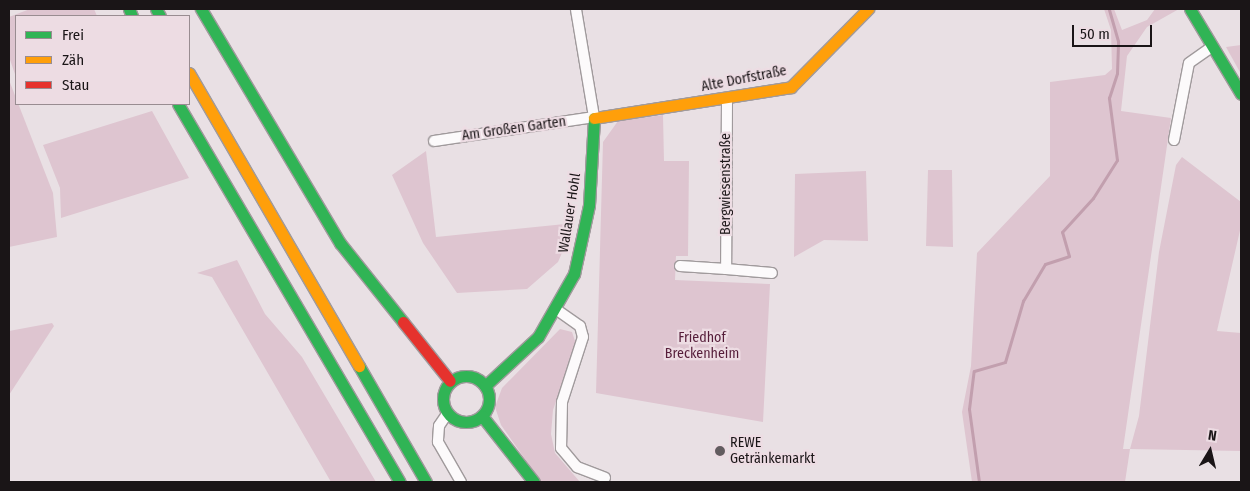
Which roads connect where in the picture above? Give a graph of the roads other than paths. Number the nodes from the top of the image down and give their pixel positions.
1 (201, 9) edge
2 (576, 9) edge
3 (868, 9) edge
4 (1190, 9) edge
5 (1212, 47) junction
6 (190, 75) edge
7 (1241, 94) edge
8 (727, 99) junction
9 (179, 105) edge
10 (594, 117) junction
11 (434, 140) dead end
12 (1174, 140) dead end
13 (680, 266) dead end
14 (726, 269) junction
15 (772, 272) dead end
16 (557, 310) junction
17 (450, 381) junction
18 (486, 386) junction
19 (448, 414) junction
20 (482, 416) junction
21 (604, 478) dead end
22 (400, 482) edge
23 (426, 482) edge
24 (461, 482) edge
25 (534, 482) edge

1 - 17 main road
2 - 10 street
3 - 8 main road, Alte Dorfstraße
4 - 5 main road
5 - 7 main road
5 - 12 street
6 - 23 main road
8 - 10 main road, Alte Dorfstraße
8 - 14 street, Bergwiesenstraße
9 - 22 main road
10 - 11 street, Am Großen Garten
10 - 16 main road, Wallauer Hohl
13 - 14 street
14 - 15 street
16 - 18 main road, Wallauer Hohl
16 - 21 street
17 - 18 main road
17 - 19 main road
18 - 20 main road
19 - 20 main road
19 - 24 street
20 - 25 main road

